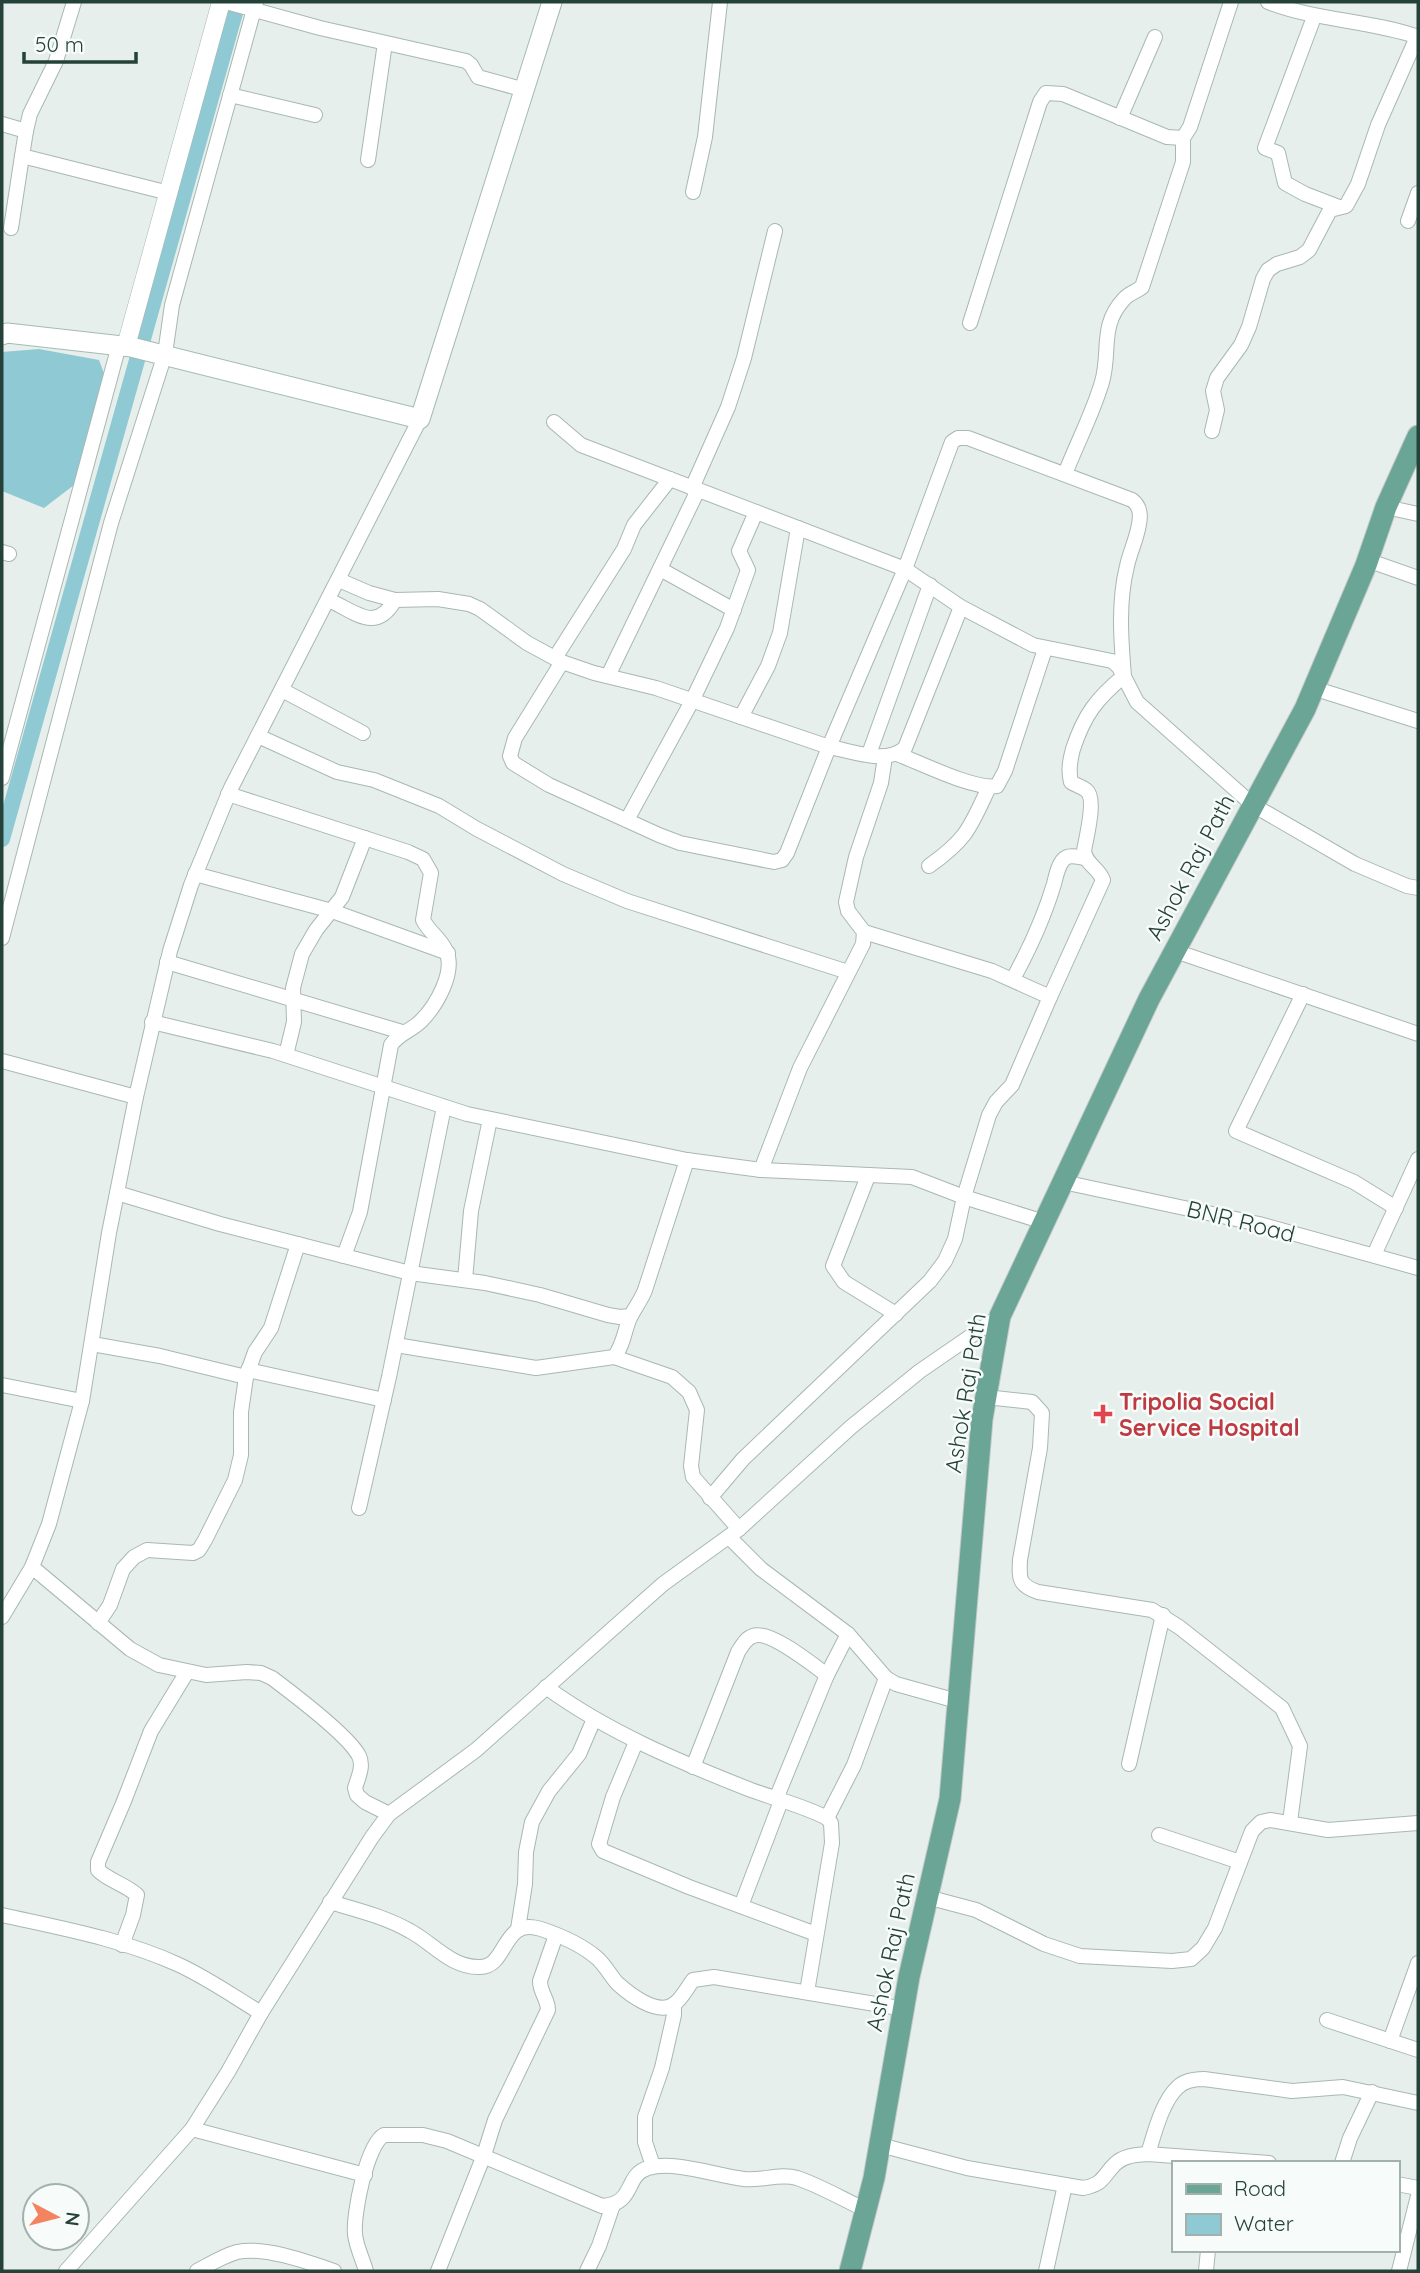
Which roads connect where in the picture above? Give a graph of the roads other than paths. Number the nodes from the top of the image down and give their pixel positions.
1 (74, 2) edge
2 (225, 2) edge
3 (552, 2) edge
4 (720, 2) edge
5 (1231, 2) edge
6 (1268, 2) edge
7 (252, 6) edge
8 (1314, 17) junction
9 (1155, 37) dead end
10 (1418, 37) edge
11 (385, 43) junction
12 (526, 90) junction
13 (230, 95) junction
14 (314, 115) dead end
15 (1120, 118) junction
16 (2, 124) edge
17 (26, 131) junction
18 (1183, 138) junction
19 (22, 156) junction
20 (368, 160) dead end
21 (693, 192) dead end
22 (169, 193) junction
23 (1418, 193) edge
24 (1339, 207) junction
25 (1408, 221) dead end
26 (11, 228) dead end
27 (775, 231) dead end
28 (970, 324) dead end
29 (2, 335) edge
30 (125, 346) junction
31 (162, 354) junction
32 (420, 419) junction
33 (554, 422) dead end
34 (1212, 431) dead end
35 (1418, 436) edge
36 (1065, 474) junction
37 (670, 479) junction
38 (695, 489) junction
39 (1386, 507) junction
40 (756, 512) junction
41 (1418, 514) edge
42 (798, 528) junction
43 (1367, 560) junction
44 (660, 569) junction
45 (905, 569) junction
46 (1418, 578) edge
47 (340, 580) junction
48 (930, 585) junction
49 (329, 600) junction
50 (396, 600) junction
51 (961, 607) junction
52 (734, 610) junction
53 (1045, 649) junction
54 (558, 660) junction
55 (608, 676) junction
56 (1124, 676) junction
57 (1313, 688) junction
58 (282, 690) junction
59 (692, 701) junction
60 (741, 717) junction
61 (1418, 721) edge
62 (363, 733) dead end
63 (258, 736) junction
64 (829, 747) junction
65 (869, 754) junction
66 (891, 756) junction
67 (5, 757) edge
68 (2, 778) edge
69 (989, 787) junction
70 (228, 794) junction
71 (1253, 805) junction
72 (627, 820) junction
73 (365, 838) junction
74 (1085, 858) junction
75 (929, 866) dead end
76 (195, 874) junction
77 (1418, 888) edge
78 (332, 911) junction
79 (864, 932) junction
80 (2, 938) edge
81 (1175, 951) junction
82 (448, 953) junction
83 (167, 962) junction
84 (848, 972) junction
85 (1013, 979) junction
86 (1303, 995) junction
87 (1050, 997) junction
88 (292, 1001) junction
89 (152, 1022) junction
90 (402, 1032) junction
91 (1418, 1034) edge
92 (286, 1055) junction
93 (2, 1061) edge
94 (384, 1088) junction
95 (136, 1097) junction
96 (444, 1107) junction
97 (490, 1119) junction
98 (687, 1160) junction
99 (1418, 1160) edge
100 (761, 1170) junction
101 (868, 1176) junction
102 (1063, 1182) junction
103 (117, 1192) junction
104 (964, 1197) junction
105 (1396, 1208) junction
106 (1044, 1222) junction
107 (298, 1244) junction
108 (1374, 1255) junction
109 (344, 1256) junction
110 (1418, 1268) edge
111 (410, 1273) junction
112 (465, 1280) junction
113 (896, 1314) junction
114 (630, 1316) junction
115 (1000, 1316) junction
116 (92, 1344) junction
117 (396, 1345) junction
118 (614, 1357) junction
119 (247, 1373) junction
120 (2, 1385) edge
121 (986, 1397) junction
122 (384, 1399) junction
123 (82, 1401) junction
124 (709, 1498) junction
125 (359, 1508) dead end
126 (734, 1533) junction
127 (32, 1567) junction
128 (1163, 1615) junction
129 (2, 1617) edge
130 (98, 1623) junction
131 (848, 1634) junction
132 (187, 1672) junction
133 (827, 1675) junction
134 (886, 1678) junction
135 (546, 1687) junction
136 (957, 1701) junction
137 (594, 1719) junction
138 (636, 1742) junction
139 (1129, 1764) dead end
140 (693, 1767) junction
141 (779, 1800) junction
142 (389, 1814) junction
143 (827, 1818) junction
144 (1290, 1822) junction
145 (1418, 1823) edge
146 (1159, 1835) dead end
147 (1240, 1862) junction
148 (927, 1897) junction
149 (330, 1902) junction
150 (741, 1906) junction
151 (2, 1915) edge
152 (518, 1929) junction
153 (816, 1934) junction
154 (556, 1935) junction
155 (122, 1945) junction
156 (1418, 1963) edge
157 (807, 1992) junction
158 (674, 2004) junction
159 (905, 2009) junction
160 (261, 2013) junction
161 (1327, 2020) dead end
162 (1390, 2041) junction
163 (1418, 2050) edge
164 (1373, 2092) junction
165 (1418, 2103) edge
166 (191, 2129) junction
167 (880, 2145) junction
168 (1148, 2154) junction
169 (484, 2155) junction
170 (1223, 2161) edge
171 (1343, 2161) edge
172 (653, 2166) junction
173 (365, 2175) junction
174 (1399, 2183) edge
175 (1065, 2185) junction
176 (1418, 2188) edge
177 (1418, 2196) edge
178 (613, 2206) junction
179 (866, 2210) junction
180 (1413, 2237) edge
181 (1208, 2252) edge
182 (66, 2271) edge
183 (197, 2271) edge
184 (334, 2271) edge
185 (366, 2271) edge
186 (438, 2271) edge
187 (586, 2271) edge
188 (850, 2271) edge
189 (1045, 2271) edge
190 (1206, 2271) edge
191 (1399, 2271) edge

1 - 17 street
2 - 7 street
2 - 22 street
3 - 12 main road
4 - 21 street
5 - 18 street
6 - 8 street
7 - 11 street
7 - 13 street
8 - 10 street
8 - 24 street
9 - 15 street
10 - 24 street
11 - 12 street
11 - 20 street
12 - 32 main road
13 - 14 street
13 - 31 street
15 - 18 street
15 - 28 street
16 - 17 street
17 - 19 street
18 - 36 street
19 - 22 street
19 - 26 street
22 - 30 street
23 - 25 street
24 - 34 street
27 - 38 street
29 - 30 main road
30 - 31 main road
30 - 67 street
31 - 32 main road
31 - 80 street
32 - 47 street
33 - 37 street
35 - 39 main road, Ashok Raj Path
36 - 45 street
36 - 56 street
37 - 38 street
37 - 54 street
38 - 40 street
38 - 44 street
39 - 41 street
39 - 43 main road, Ashok Raj Path
40 - 42 street
40 - 52 street
42 - 45 street
42 - 60 street
43 - 46 street
43 - 57 main road, Ashok Raj Path
44 - 52 street
44 - 55 street
45 - 48 street
45 - 64 street
47 - 49 street
47 - 50 street
48 - 51 street
48 - 65 street
49 - 50 street
49 - 58 street
50 - 54 street
51 - 53 street
51 - 66 street
52 - 59 street
53 - 56 street
53 - 69 street
54 - 55 street
54 - 72 street
55 - 59 street
56 - 71 street
56 - 74 street
57 - 61 street
57 - 71 main road, Ashok Raj Path
58 - 62 street
58 - 63 street
59 - 60 street
59 - 72 street
60 - 64 street
63 - 70 street
63 - 84 street
64 - 65 street
64 - 72 street
65 - 66 street
66 - 69 street
66 - 79 street
67 - 68 street
69 - 75 street
70 - 73 street
70 - 76 street
71 - 77 street
71 - 81 main road, Ashok Raj Path
73 - 78 street
73 - 82 street
74 - 85 street
74 - 87 street
76 - 78 street
76 - 83 street
78 - 82 street
78 - 88 street
79 - 84 street
79 - 85 street
81 - 86 street
81 - 102 main road, Ashok Raj Path
82 - 90 street
83 - 88 street
83 - 89 street
84 - 100 street
85 - 87 street
86 - 91 street
86 - 105 street
87 - 104 street
88 - 90 street
88 - 92 street
89 - 92 street
89 - 95 street
90 - 94 street
92 - 94 street
93 - 95 street
94 - 96 street
94 - 109 street
95 - 103 street
96 - 97 street
96 - 111 street
97 - 98 street
97 - 112 street
98 - 100 street
98 - 114 street
99 - 105 street
100 - 101 street
101 - 104 street
101 - 113 street
102 - 106 main road, Ashok Raj Path
102 - 108 street, BNR Road
103 - 107 street
103 - 116 street
104 - 106 street
104 - 113 street
105 - 108 street
106 - 115 main road, Ashok Raj Path
107 - 109 street
107 - 119 street
108 - 110 street, BNR Road
109 - 111 street
111 - 112 street
111 - 117 street
112 - 114 street
113 - 124 street
114 - 118 street
115 - 121 main road, Ashok Raj Path
115 - 126 street
116 - 119 street
116 - 123 street
117 - 118 street
117 - 122 street
118 - 124 street
119 - 122 street
119 - 130 street
120 - 123 street
121 - 128 street
121 - 136 main road, Ashok Raj Path
122 - 125 street
123 - 127 street
124 - 126 street
126 - 131 street
126 - 135 street
127 - 129 street
127 - 130 street
128 - 139 street
128 - 144 street
130 - 132 street
131 - 133 street
131 - 134 street
132 - 142 street
132 - 155 street
133 - 140 street
133 - 141 street
134 - 136 street
134 - 143 street
135 - 137 street
135 - 142 street
136 - 148 main road, Ashok Raj Path
137 - 138 street
137 - 152 street
138 - 140 street
138 - 150 street
140 - 141 street
141 - 143 street
141 - 150 street
142 - 149 street
143 - 153 street
144 - 145 street
144 - 147 street
146 - 147 street
147 - 148 street
148 - 159 main road, Ashok Raj Path
149 - 152 street
149 - 160 street
150 - 153 street
151 - 155 street
152 - 154 street
153 - 157 street
154 - 158 street
154 - 169 street
155 - 160 street
156 - 162 street
157 - 158 street
157 - 159 street
158 - 172 street
159 - 167 main road, Ashok Raj Path
160 - 166 street
161 - 162 street
162 - 163 street
164 - 165 street
164 - 168 street
164 - 171 street
166 - 173 street
166 - 182 street
167 - 175 street
167 - 179 main road, Ashok Raj Path
168 - 170 street
168 - 175 street
169 - 173 street
169 - 178 street
169 - 186 street
172 - 178 street
172 - 179 street
173 - 185 street
174 - 176 street
175 - 189 street
177 - 180 street
178 - 187 street
179 - 188 main road, Ashok Raj Path
180 - 191 street
181 - 190 street
183 - 184 street

